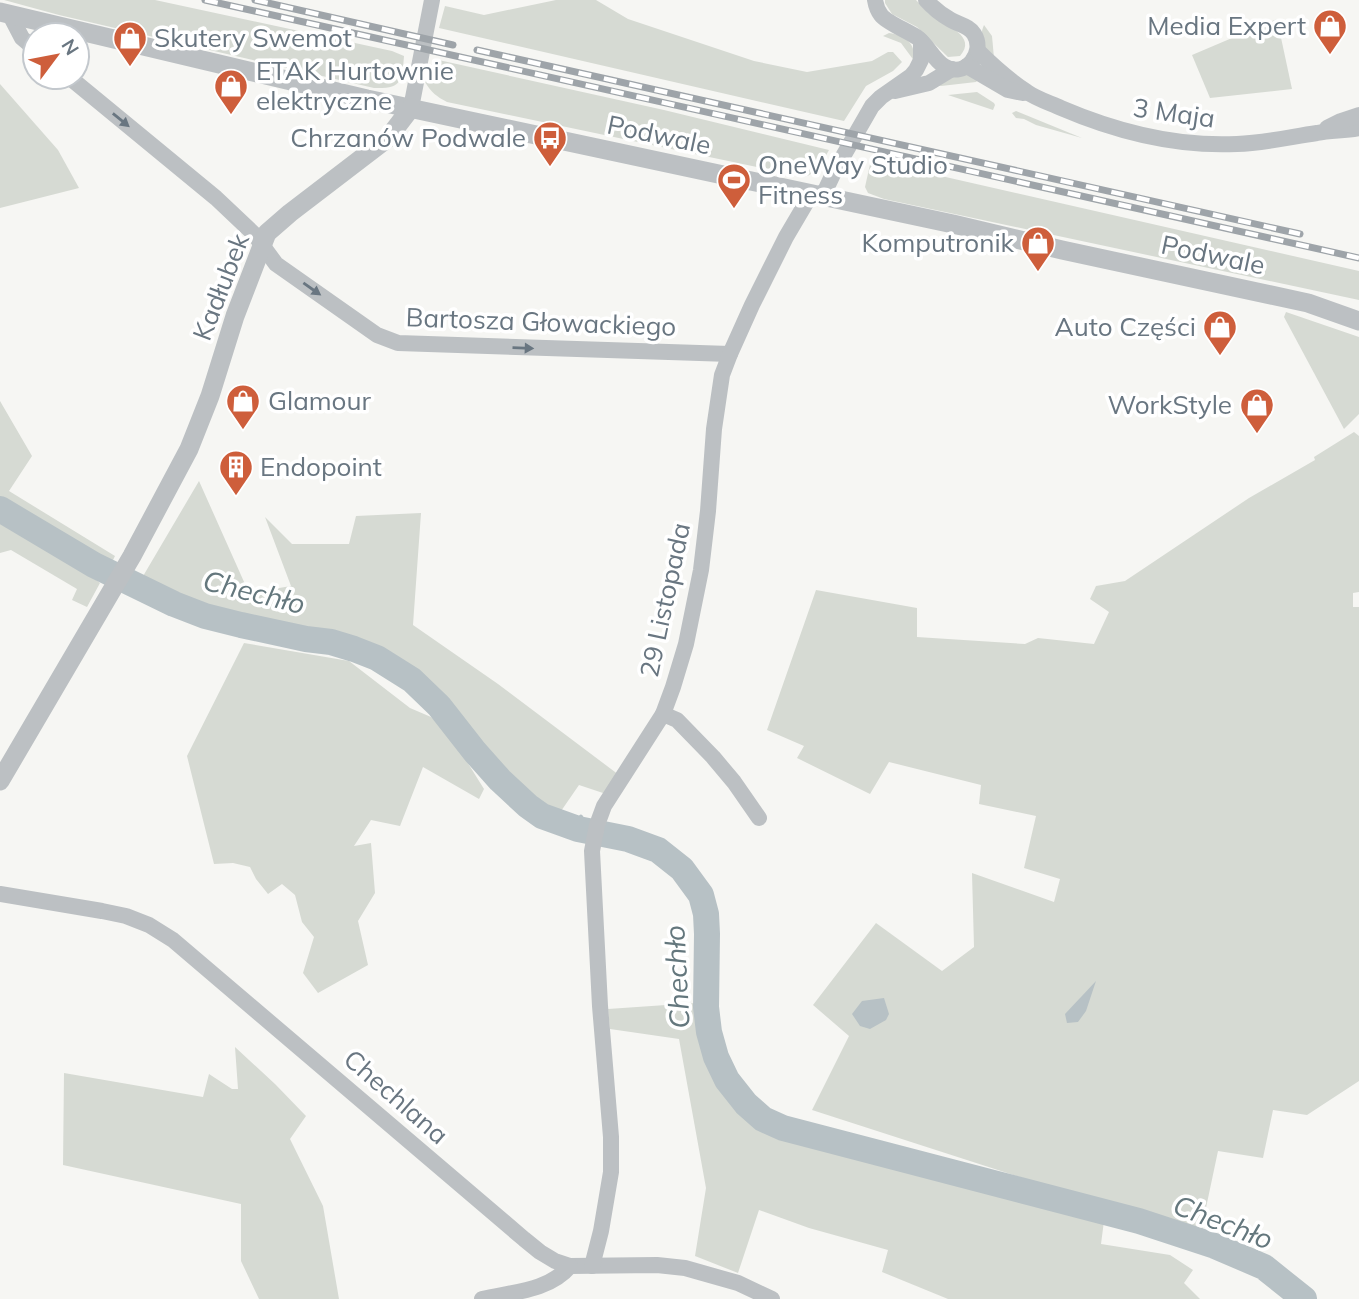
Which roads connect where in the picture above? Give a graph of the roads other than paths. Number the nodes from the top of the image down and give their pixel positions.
1 (432, 0) edge
2 (876, 0) edge
3 (926, 0) edge
4 (939, 6) edge
5 (5, 14) edge
6 (21, 37) edge
7 (921, 41) junction
8 (978, 51) junction
9 (959, 68) junction
10 (86, 91) edge
11 (890, 92) junction
12 (1029, 94) junction
13 (411, 108) junction
14 (1359, 115) edge
15 (1359, 128) edge
16 (1319, 132) junction
17 (815, 195) junction
18 (263, 243) junction
19 (1308, 303) junction
20 (1359, 308) edge
21 (1359, 321) edge
22 (730, 354) junction
23 (663, 714) junction
24 (0, 781) edge
25 (759, 818) dead end
26 (0, 894) edge
27 (570, 1266) junction
28 (592, 1266) junction
29 (482, 1299) edge
30 (772, 1299) edge

1 - 13 street, Kadłubek
2 - 7 street, 3 Maja
3 - 4 street, 3 Maja
4 - 8 street, 3 Maja
5 - 6 street
5 - 13 street, Podwale
7 - 9 street, 3 Maja
7 - 11 street, 29 Listopada
8 - 9 street
8 - 12 street, 3 Maja
9 - 11 street
9 - 12 street, 3 Maja
10 -> 18 street, Bartosza Głowackiego
11 - 17 street, 29 Listopada
12 - 16 street, 3 Maja
13 - 17 street, Podwale
13 - 18 street, Kadłubek
14 - 16 street, 3 Maja
15 - 16 street, 3 Maja
17 - 19 street, Podwale
17 - 22 street, 29 Listopada
18 -> 22 street, Bartosza Głowackiego
18 - 24 street, Kadłubek
19 - 20 street, Podwale
19 - 21 street, Podwale
22 - 23 street, 29 Listopada
23 - 25 street
23 - 28 street, 29 Listopada
26 - 27 street, Chechlana
27 - 28 street, Chechlana
27 - 29 street
28 - 30 street, Chechlana

